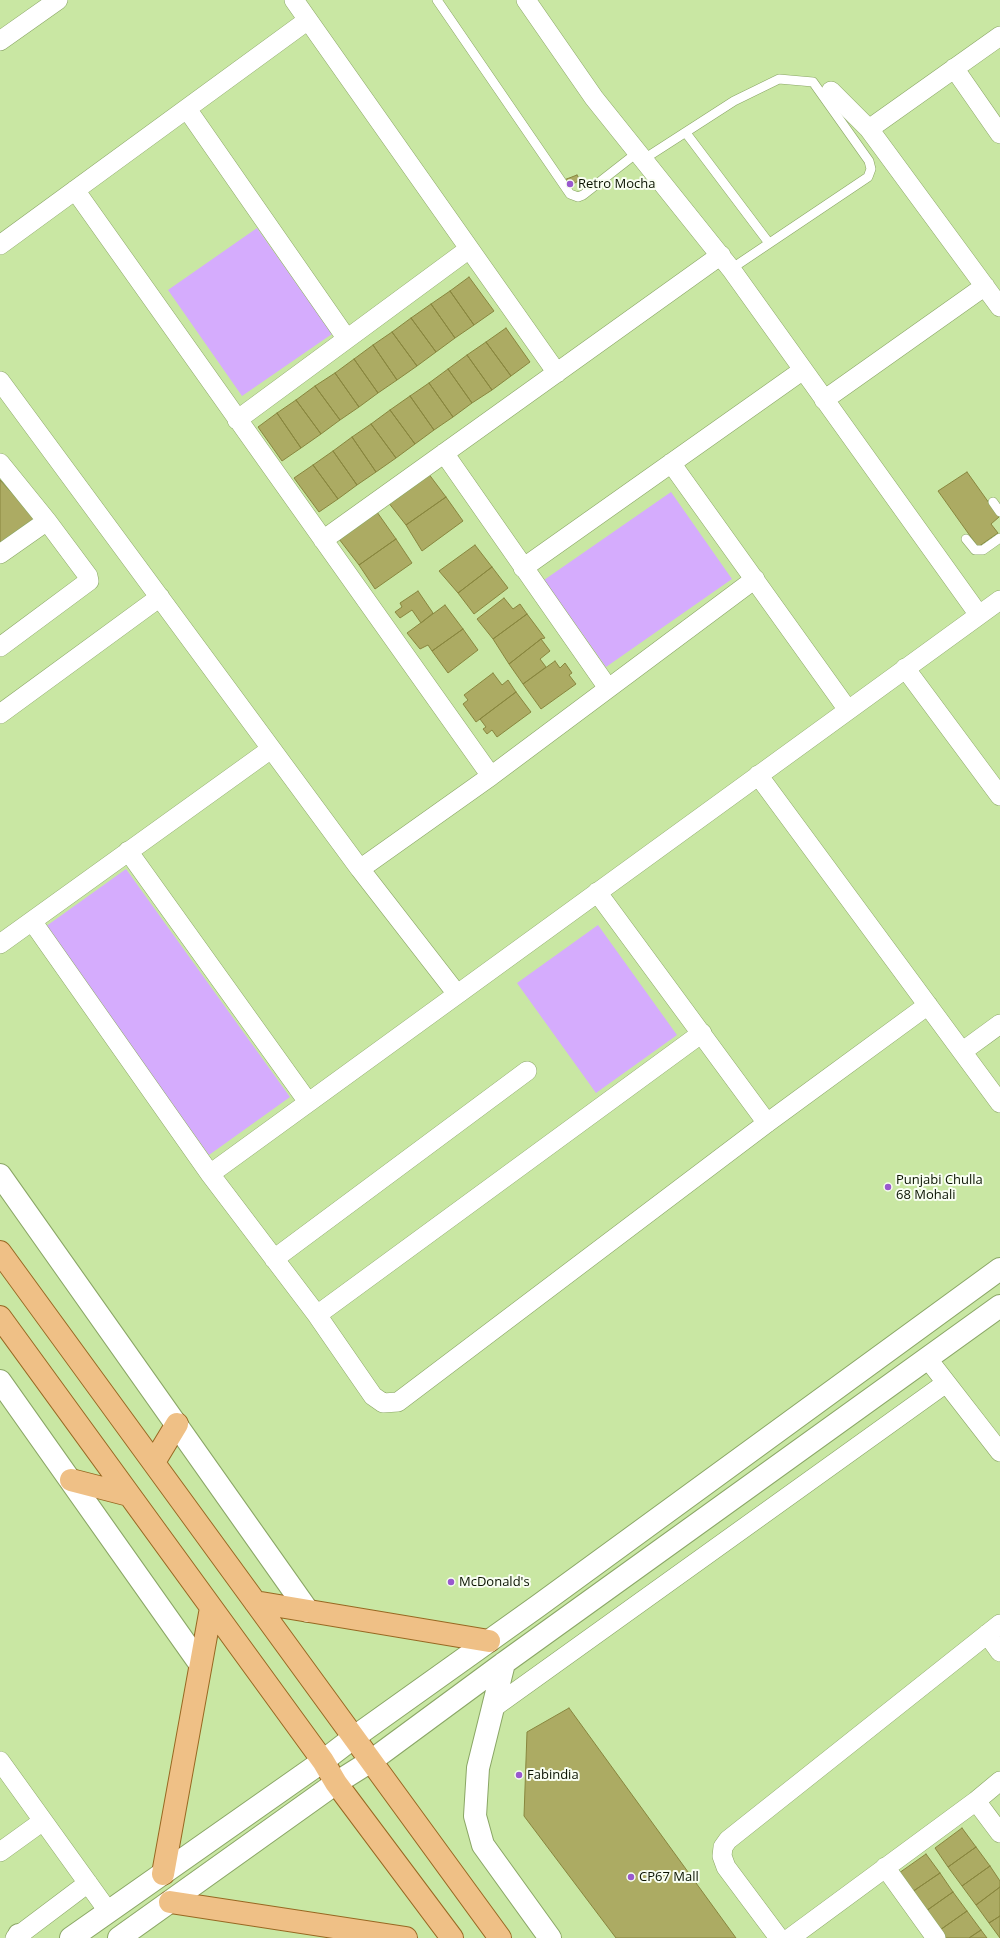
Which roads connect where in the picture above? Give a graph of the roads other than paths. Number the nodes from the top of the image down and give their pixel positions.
1 (58, 0) edge
2 (294, 0) edge
3 (437, 0) edge
4 (526, 0) edge
5 (308, 20) junction
6 (1000, 36) edge
7 (0, 41) edge
8 (954, 68) junction
9 (831, 91) dead end
10 (187, 109) junction
11 (869, 129) junction
12 (686, 133) junction
13 (1000, 134) edge
14 (641, 156) junction
15 (75, 190) junction
16 (769, 243) junction
17 (0, 244) edge
18 (469, 249) junction
19 (726, 262) junction
20 (985, 286) junction
21 (1000, 307) edge
22 (347, 339) junction
23 (803, 370) junction
24 (557, 373) junction
25 (0, 381) edge
26 (824, 400) junction
27 (237, 420) junction
28 (444, 453) junction
29 (0, 463) edge
30 (671, 464) junction
31 (993, 502) dead end
32 (1000, 512) edge
33 (47, 521) junction
34 (1000, 538) edge
35 (966, 539) dead end
36 (323, 540) junction
37 (0, 554) edge
38 (523, 568) junction
39 (755, 579) junction
40 (160, 597) junction
41 (1000, 600) edge
42 (979, 615) junction
43 (0, 647) edge
44 (905, 668) junction
45 (608, 688) junction
46 (848, 710) junction
47 (0, 714) edge
48 (271, 749) junction
49 (758, 775) junction
50 (491, 776) junction
51 (1000, 796) edge
52 (128, 851) junction
53 (360, 869) junction
54 (597, 892) junction
55 (32, 921) junction
56 (0, 944) edge
57 (457, 994) junction
58 (928, 1005) junction
59 (1000, 1024) edge
60 (702, 1033) junction
61 (963, 1051) junction
62 (527, 1071) dead end
63 (308, 1102) junction
64 (1000, 1103) edge
65 (767, 1123) junction
66 (210, 1174) junction
67 (0, 1175) edge
68 (0, 1252) edge
69 (274, 1259) junction
70 (1000, 1269) edge
71 (1000, 1306) edge
72 (317, 1315) junction
73 (0, 1317) edge
74 (927, 1358) junction
75 (0, 1381) edge
76 (946, 1383) junction
77 (177, 1424) junction
78 (1000, 1452) edge
79 (154, 1462) junction
80 (71, 1480) junction
81 (129, 1495) junction
82 (255, 1602) junction
83 (211, 1608) junction
84 (308, 1611) junction
85 (994, 1629) edge
86 (489, 1641) junction
87 (1000, 1652) edge
88 (504, 1662) junction
89 (200, 1664) junction
90 (493, 1708) junction
91 (353, 1738) junction
92 (0, 1761) edge
93 (323, 1761) junction
94 (371, 1761) junction
95 (1000, 1781) edge
96 (336, 1783) junction
97 (976, 1801) junction
98 (44, 1821) junction
99 (1000, 1833) edge
100 (0, 1852) edge
101 (884, 1867) junction
102 (163, 1874) junction
103 (88, 1883) junction
104 (170, 1902) junction
105 (108, 1911) junction
106 (18, 1937) edge
107 (71, 1938) edge
108 (119, 1938) edge
109 (405, 1938) edge
110 (452, 1938) edge
111 (500, 1938) edge
112 (550, 1938) edge
113 (779, 1938) edge
114 (790, 1938) edge
115 (936, 1938) edge

1 - 7 street
2 - 5 street
3 - 14 lane
4 - 14 street
5 - 10 street
5 - 18 street
6 - 8 street
8 - 11 street
8 - 13 street
9 - 11 street
10 - 15 street
10 - 22 street
11 - 20 street
12 - 14 lane
12 - 16 lane
12 - 16 lane
14 - 19 street
15 - 17 street
15 - 27 street
16 - 19 lane
18 - 22 street
18 - 24 street
19 - 23 street
19 - 24 street
20 - 21 street
20 - 26 street
22 - 27 street
23 - 26 street
23 - 30 street
24 - 28 street
25 - 40 street
26 - 42 street
27 - 36 street
28 - 36 street
28 - 38 street
29 - 33 street
30 - 38 street
30 - 39 street
31 - 32 lane
33 - 37 street
33 - 43 street
34 - 35 lane
36 - 50 street
38 - 45 street
39 - 45 street
39 - 46 street
40 - 47 street
40 - 48 street
41 - 42 street
42 - 44 street
44 - 46 street
44 - 51 street
45 - 50 street
46 - 49 street
48 - 52 street
48 - 53 street
49 - 54 street
49 - 58 street
50 - 53 street
52 - 55 street
52 - 63 street
53 - 57 street
54 - 57 street
54 - 60 street
55 - 56 street
55 - 66 street
57 - 63 street
58 - 61 street
58 - 65 street
59 - 61 street
60 - 65 street
60 - 72 street
61 - 64 street
62 - 69 street
63 - 66 street
65 - 72 street
66 - 69 street
67 - 77 main road
68 - 79 main road
69 - 72 street
70 - 86 main road
71 - 74 main road
73 - 81 main road
74 - 76 street
74 - 88 main road
75 - 80 main road
76 - 78 street
76 - 90 street
77 - 79 main road
77 - 84 main road
79 - 82 main road
80 - 81 main road
80 - 89 main road
81 - 83 main road
82 - 84 main road
82 - 91 main road
83 - 89 main road
83 - 93 main road
84 - 86 main road
85 - 87 street
85 - 113 street
86 - 91 main road
88 - 90 main road
88 - 94 main road
89 - 102 main road
90 - 112 main road
91 - 93 main road
91 - 94 main road
92 - 98 street
93 - 96 main road
93 - 102 main road
94 - 96 main road
94 - 111 main road
95 - 97 street
96 - 104 main road
96 - 110 main road
97 - 99 street
97 - 101 street
98 - 100 street
98 - 103 street
101 - 114 street
101 - 115 street
102 - 105 main road
103 - 105 street
103 - 106 street
104 - 108 main road
104 - 109 main road
105 - 107 main road

